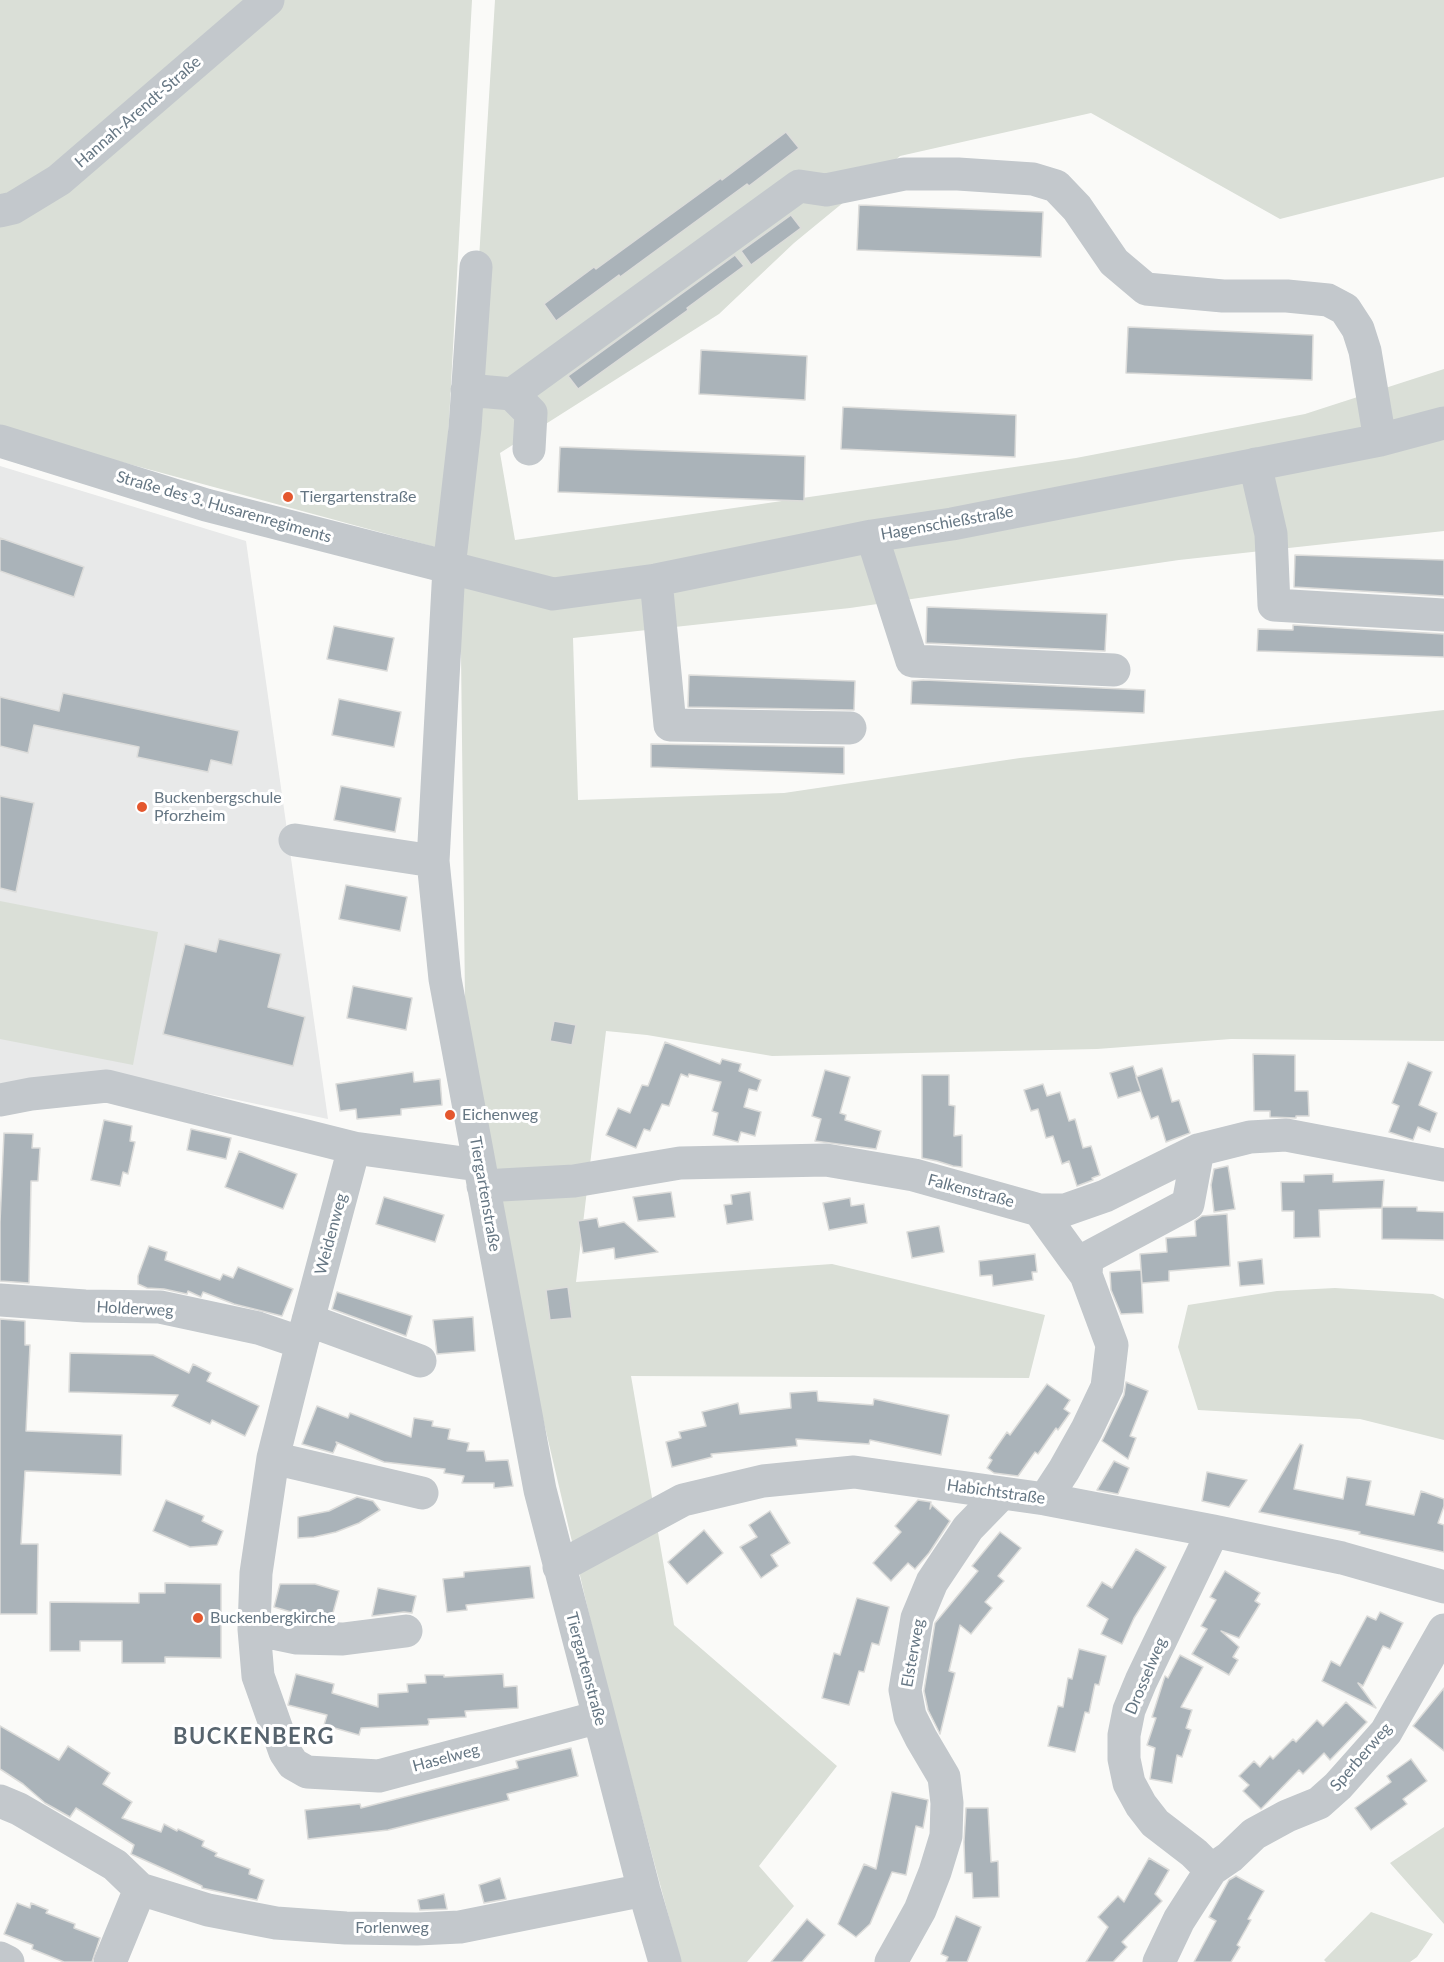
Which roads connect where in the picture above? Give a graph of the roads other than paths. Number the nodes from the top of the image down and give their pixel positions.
1 (268, 0) edge
2 (0, 211) edge
3 (476, 267) dead end
4 (467, 390) junction
5 (512, 394) junction
6 (1444, 423) edge
7 (1380, 440) junction
8 (0, 441) edge
9 (529, 449) dead end
10 (1255, 464) junction
11 (872, 536) junction
12 (449, 568) junction
13 (656, 580) junction
14 (1444, 615) edge
15 (1114, 670) dead end
16 (850, 728) dead end
17 (295, 840) dead end
18 (433, 861) junction
19 (0, 1100) edge
20 (354, 1148) junction
21 (1198, 1150) junction
22 (1444, 1165) edge
23 (481, 1175) junction
24 (1039, 1210) junction
25 (1086, 1275) junction
26 (0, 1300) edge
27 (305, 1332) junction
28 (420, 1361) dead end
29 (273, 1458) junction
30 (422, 1493) dead end
31 (1002, 1493) junction
32 (1045, 1499) junction
33 (1214, 1531) junction
34 (559, 1567) junction
35 (1444, 1587) edge
36 (254, 1629) junction
37 (1444, 1630) edge
38 (406, 1631) dead end
39 (599, 1717) junction
40 (292, 1764) joint
41 (0, 1801) edge
42 (1211, 1870) junction
43 (140, 1889) junction
44 (644, 1890) junction
45 (0, 1958) edge
46 (8, 1962) edge
47 (110, 1962) edge
48 (664, 1962) edge
49 (891, 1962) edge
50 (1159, 1962) edge

1 - 2 street, Hannah-Arendt-Straße
3 - 4 street, Tiergartenstraße
4 - 5 street
4 - 12 street, Tiergartenstraße
5 - 7 street
5 - 9 street
6 - 7 street, Hagenschießstraße
7 - 10 street, Hagenschießstraße
8 - 12 street, Straße des 3. Husarenregiments
10 - 11 street, Hagenschießstraße
10 - 14 street
11 - 13 street, Hagenschießstraße
11 - 15 street
12 - 13 street, Hagenschießstraße
12 - 18 street, Tiergartenstraße
13 - 16 street
17 - 18 street
18 - 23 street, Tiergartenstraße
19 - 20 street
20 - 23 street
20 - 27 street, Weidenweg
21 - 22 street, Falkenstraße
21 - 24 street, Falkenstraße
21 - 25 street
23 - 24 street, Falkenstraße
23 - 34 street, Tiergartenstraße
24 - 25 street
25 - 32 street
26 - 27 street, Holderweg
27 - 28 street
27 - 29 street, Weidenweg
29 - 30 street
29 - 36 street, Weidenweg
31 - 32 street, Habichtstraße
31 - 34 street, Habichtstraße
31 - 49 street, Elsterweg
32 - 33 street, Habichtstraße
33 - 35 street, Habichtstraße
33 - 42 street, Drosselweg
34 - 39 street, Tiergartenstraße
36 - 38 street
36 - 40 street, Weidenweg
37 - 42 street, Sperberweg
39 - 40 street, Haselweg
39 - 44 street, Tiergartenstraße
41 - 43 street, Forlenweg
42 - 50 street, Sperberweg
43 - 44 street, Forlenweg
43 - 47 street
44 - 48 street, Tiergartenstraße
45 - 46 street

